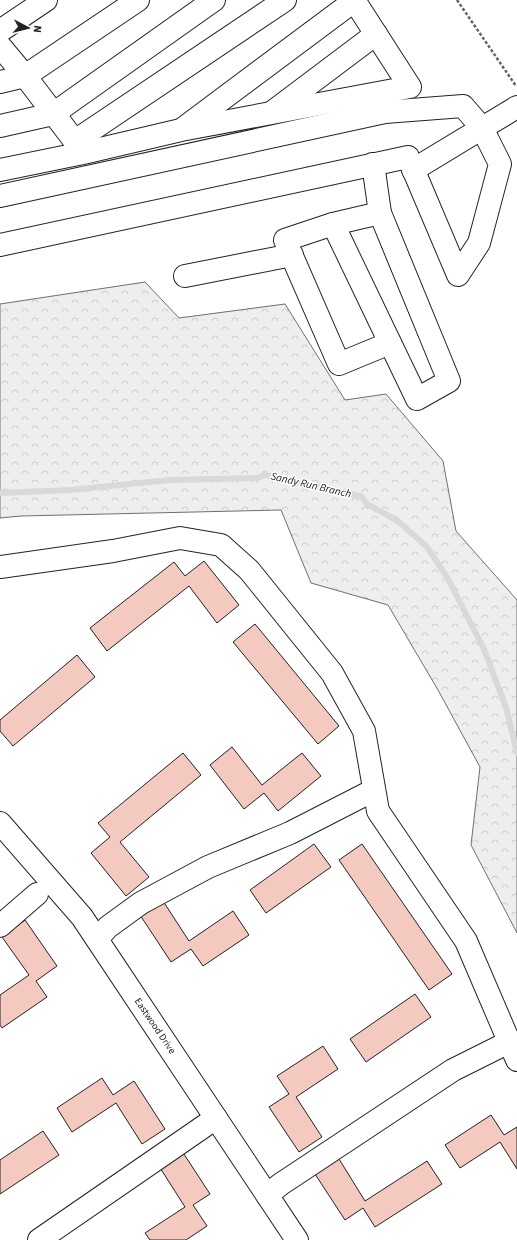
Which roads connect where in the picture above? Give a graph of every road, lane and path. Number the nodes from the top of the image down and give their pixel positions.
1 (46, 0) edge
2 (138, 0) edge
3 (214, 0) edge
4 (285, 0) edge
5 (354, 0) edge
6 (457, 0) edge
7 (0, 31) edge
8 (376, 34) junction
9 (0, 46) edge
10 (25, 76) junction
11 (0, 82) edge
12 (517, 88) edge
13 (517, 107) edge
14 (271, 113) junction
15 (53, 114) junction
16 (0, 126) edge
17 (482, 128) junction
18 (181, 130) junction
19 (79, 147) junction
20 (373, 164) junction
21 (0, 170) edge
22 (413, 170) junction
23 (0, 196) edge
24 (380, 213) junction
25 (333, 224) junction
26 (0, 245) edge
27 (292, 255) junction
28 (184, 276) dead end
29 (390, 343) junction
30 (0, 567) edge
31 (374, 790) junction
32 (0, 823) edge
33 (37, 894) dead end
34 (0, 926) edge
35 (97, 939) junction
36 (513, 1051) edge
37 (216, 1118) junction
38 (267, 1195) junction
39 (39, 1240) edge
40 (297, 1240) edge

1 - 7 street
2 - 10 street
3 - 15 street
4 - 19 street
5 - 8 street
5 - 18 street
6 - 12 path
8 - 14 street
8 - 14 street
9 - 10 street
10 - 11 street
10 - 15 street
13 - 17 street
14 - 18 street
15 - 16 street
15 - 19 street
17 - 22 street
17 - 22 street
17 - 23 street
18 - 19 street
19 - 21 street
20 - 22 street
20 - 24 street
20 - 26 street
24 - 25 street
24 - 29 street
25 - 27 street
25 - 29 street
27 - 28 street
27 - 29 street
30 - 31 street
31 - 35 street
31 - 36 street
32 - 35 street, Eastwood Drive
33 - 34 street
35 - 37 street, Eastwood Drive
36 - 38 street
37 - 38 street, Eastwood Drive
37 - 39 street
38 - 40 street, Eastwood Drive

